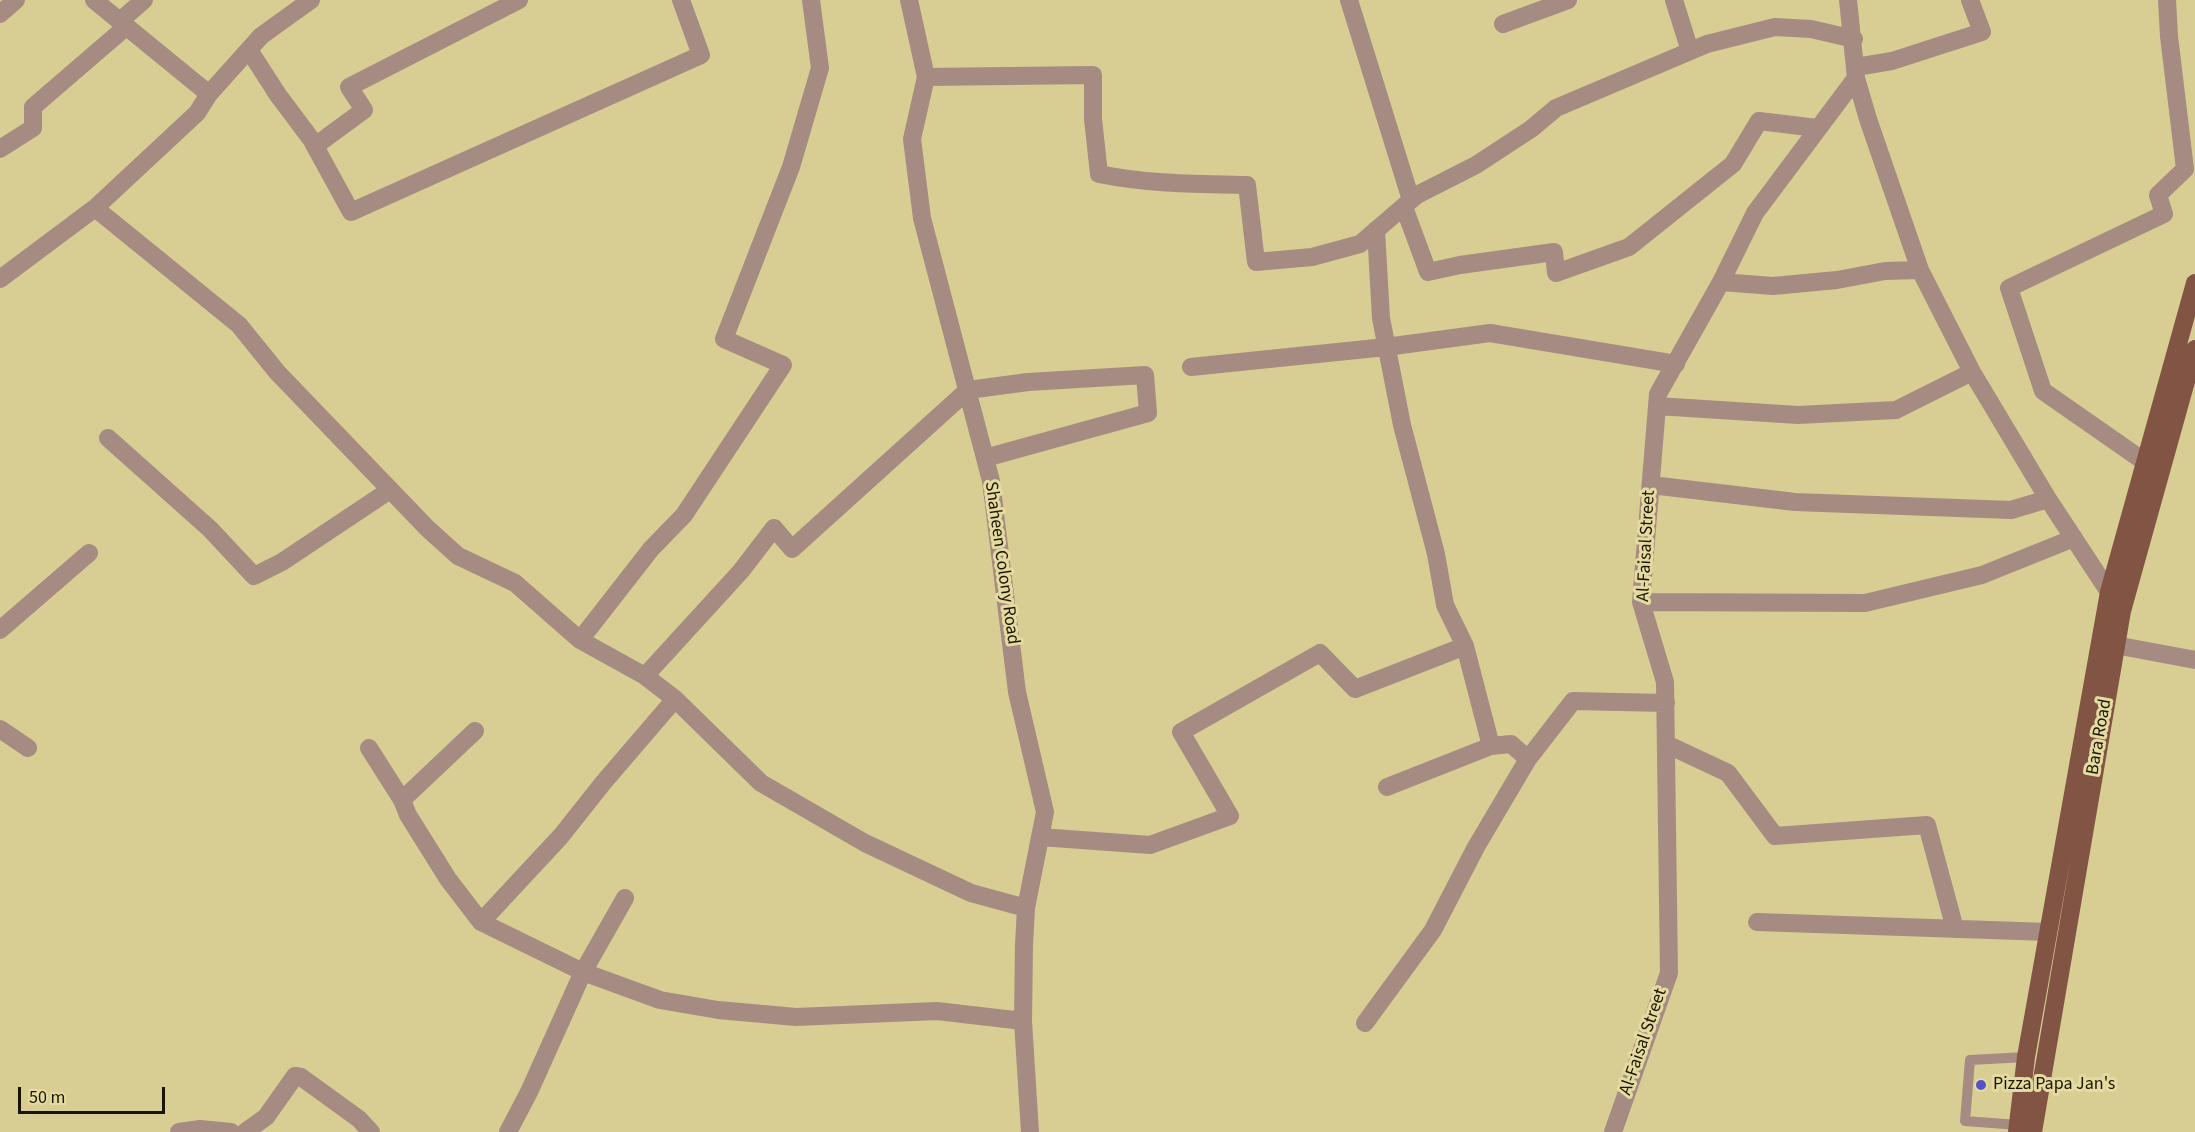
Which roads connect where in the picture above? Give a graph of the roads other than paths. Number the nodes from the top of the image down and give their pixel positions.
1 (16, 0) edge
2 (94, 0) edge
3 (144, 0) edge
4 (311, 0) edge
5 (519, 0) edge
6 (681, 0) edge
7 (811, 0) edge
8 (909, 0) edge
9 (1349, 0) edge
10 (1568, 0) edge
11 (1674, 0) edge
12 (1848, 0) edge
13 (1970, 0) edge
14 (2167, 0) edge
15 (0, 14) edge
16 (124, 23) junction
17 (1503, 24) dead end
18 (1854, 39) junction
19 (249, 50) junction
20 (1690, 51) junction
21 (1856, 73) junction
22 (926, 77) junction
23 (209, 94) junction
24 (1818, 128) junction
25 (315, 146) junction
26 (0, 149) edge
27 (1407, 203) junction
28 (95, 208) junction
29 (1376, 230) junction
30 (1920, 270) junction
31 (0, 279) edge
32 (1721, 282) junction
33 (2195, 283) edge
34 (1386, 347) junction
35 (2195, 349) edge
36 (1676, 363) junction
37 (1191, 367) dead end
38 (1972, 372) junction
39 (968, 390) junction
40 (1657, 406) junction
41 (108, 438) dead end
42 (985, 458) junction
43 (2145, 462) junction
44 (1651, 485) junction
45 (390, 490) junction
46 (2048, 499) junction
47 (2074, 538) junction
48 (89, 552) dead end
49 (2109, 592) junction
50 (1641, 602) junction
51 (2122, 611) junction
52 (0, 630) edge
53 (580, 640) junction
54 (2115, 645) junction
55 (1465, 646) junction
56 (2195, 660) edge
57 (645, 676) junction
58 (675, 699) junction
59 (1666, 703) junction
60 (0, 729) edge
61 (475, 731) dead end
62 (1666, 744) junction
63 (1491, 746) junction
64 (28, 748) dead end
65 (369, 748) dead end
66 (1528, 759) junction
67 (1387, 787) dead end
68 (402, 800) junction
69 (1040, 837) junction
70 (626, 897) dead end
71 (1026, 908) junction
72 (481, 921) junction
73 (1757, 922) dead end
74 (1955, 929) junction
75 (2048, 932) junction
76 (583, 972) junction
77 (1023, 1022) junction
78 (1365, 1023) dead end
79 (2046, 1056) junction
80 (2026, 1057) junction
81 (2023, 1130) edge
82 (179, 1132) edge
83 (231, 1132) edge
84 (245, 1132) edge
85 (371, 1132) edge
86 (508, 1132) edge
87 (1030, 1132) edge
88 (1613, 1132) edge

1 - 15 street
2 - 16 street
3 - 16 street
4 - 19 street
5 - 25 street
6 - 25 street
7 - 53 street
8 - 22 street, Shaheen Colony Road
9 - 27 street
10 - 17 street
11 - 20 street
12 - 18 street
13 - 21 street
14 - 43 street
16 - 23 street
16 - 26 street
18 - 20 street
18 - 21 street
19 - 23 street
19 - 25 street
20 - 27 street
21 - 24 street, Al-Faisal Street
21 - 30 street
22 - 29 street
22 - 39 street, Shaheen Colony Road
23 - 28 street
24 - 27 street
24 - 32 street, Al-Faisal Street
27 - 29 street
28 - 31 street
28 - 45 street
29 - 34 street
30 - 32 street
30 - 38 street
32 - 36 street, Al-Faisal Street
33 - 43 main road
34 - 36 street
34 - 37 street
34 - 55 street
35 - 51 main road, Bara Road
36 - 40 street, Al-Faisal Street
38 - 40 street
38 - 46 street
39 - 42 street, Shaheen Colony Road
39 - 42 street
39 - 57 street
40 - 44 street, Al-Faisal Street
41 - 45 street
42 - 69 street, Shaheen Colony Road
43 - 49 main road
44 - 46 street
44 - 50 street, Al-Faisal Street
45 - 53 street
46 - 47 street
47 - 49 street
47 - 50 street
48 - 52 street
49 - 51 main road
49 - 75 main road
50 - 59 street, Al-Faisal Street
51 - 54 main road, Bara Road
53 - 57 street
54 - 56 street
54 - 79 main road, Bara Road
55 - 63 street
55 - 69 street
57 - 58 street
58 - 71 street
58 - 72 street
59 - 62 street, Al-Faisal Street
59 - 66 street
60 - 64 street
61 - 68 street
62 - 74 street
62 - 88 street, Al-Faisal Street
63 - 66 street
63 - 67 street
65 - 68 street
66 - 78 street
68 - 72 street
69 - 71 street, Shaheen Colony Road
70 - 76 street
71 - 77 street, Shaheen Colony Road
72 - 76 street
73 - 74 street
74 - 75 street
75 - 80 main road
76 - 77 street
76 - 86 street
77 - 87 street, Shaheen Colony Road
79 - 80 main road
79 - 81 main road, Bara Road
80 - 81 main road
80 - 81 lane
82 - 83 street
84 - 85 street

